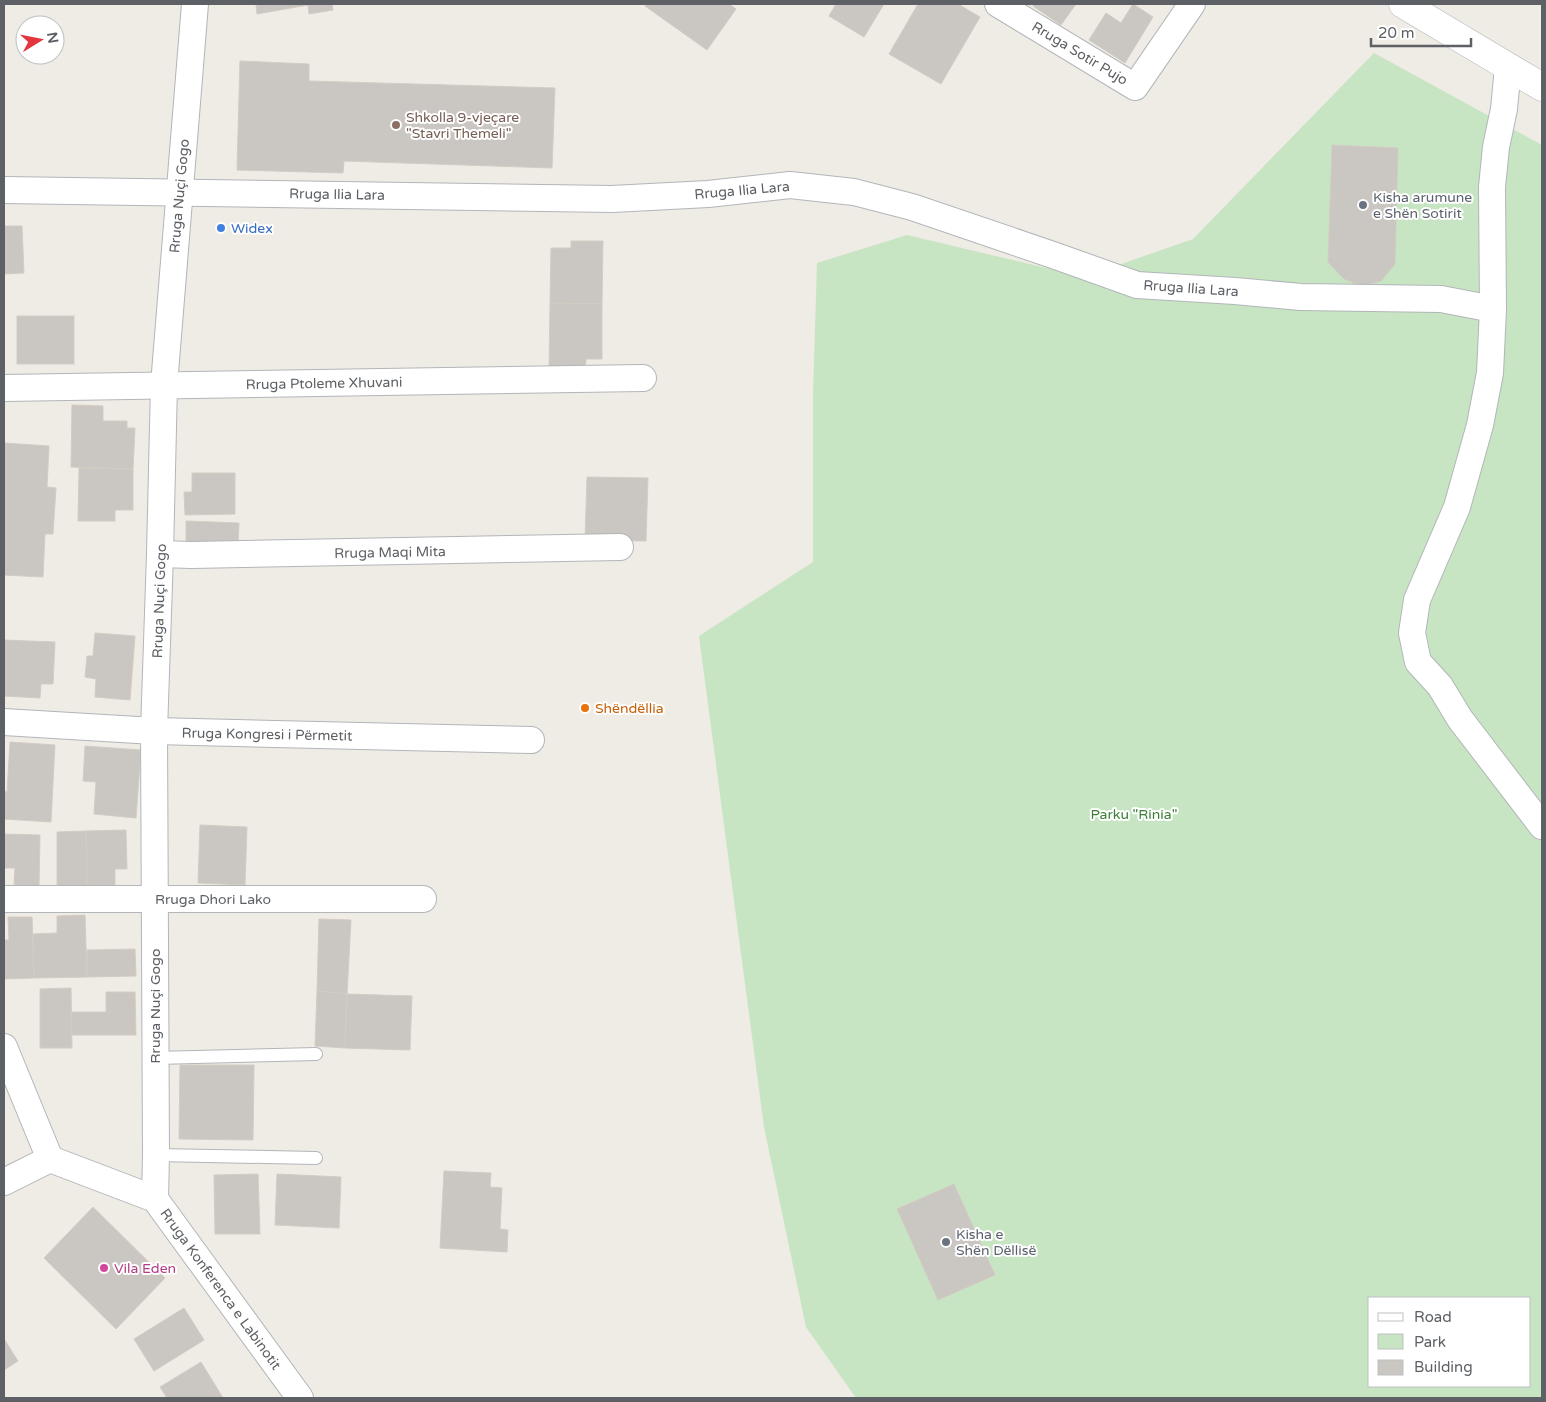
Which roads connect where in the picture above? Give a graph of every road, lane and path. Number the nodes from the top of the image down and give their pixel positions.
1 (194, 4) edge
2 (998, 4) edge
3 (1192, 4) edge
4 (1403, 4) edge
5 (1508, 66) junction
6 (1542, 87) edge
7 (4, 190) edge
8 (179, 192) junction
9 (1493, 309) junction
10 (644, 378) dead end
11 (164, 385) junction
12 (4, 388) edge
13 (620, 548) dead end
14 (160, 554) junction
15 (4, 722) edge
16 (154, 731) junction
17 (530, 740) dead end
18 (1542, 826) edge
19 (4, 899) edge
20 (155, 899) junction
21 (422, 899) dead end
22 (4, 1047) edge
23 (316, 1054) dead end
24 (155, 1058) junction
25 (156, 1154) junction
26 (316, 1158) dead end
27 (50, 1159) junction
28 (4, 1182) edge
29 (155, 1199) junction
30 (300, 1398) edge

1 - 8 street, Rruga Nuçi Gogo
2 - 3 street, Rruga Sotir Pujo
4 - 5 main road
5 - 6 main road
5 - 9 street
7 - 8 street, Rruga Ilia Lara
8 - 9 street, Rruga Ilia Lara
8 - 11 street, Rruga Nuçi Gogo
9 - 18 street
10 - 11 street, Rruga Ptoleme Xhuvani
11 - 12 street, Rruga Ptoleme Xhuvani
11 - 14 street, Rruga Nuçi Gogo
13 - 14 street, Rruga Maqi Mita
14 - 16 street, Rruga Nuçi Gogo
15 - 16 street, Rruga Kongresi i Përmetit
16 - 17 street, Rruga Kongresi i Përmetit
16 - 20 street, Rruga Nuçi Gogo
19 - 20 street, Rruga Dhori Lako
20 - 21 street, Rruga Dhori Lako
20 - 24 street, Rruga Nuçi Gogo
22 - 27 street
23 - 24 lane
24 - 25 street, Rruga Nuçi Gogo
25 - 26 lane
25 - 29 street, Rruga Nuçi Gogo
27 - 28 street
27 - 29 street, Rruga Konferenca e Labinotit
29 - 30 street, Rruga Konferenca e Labinotit

